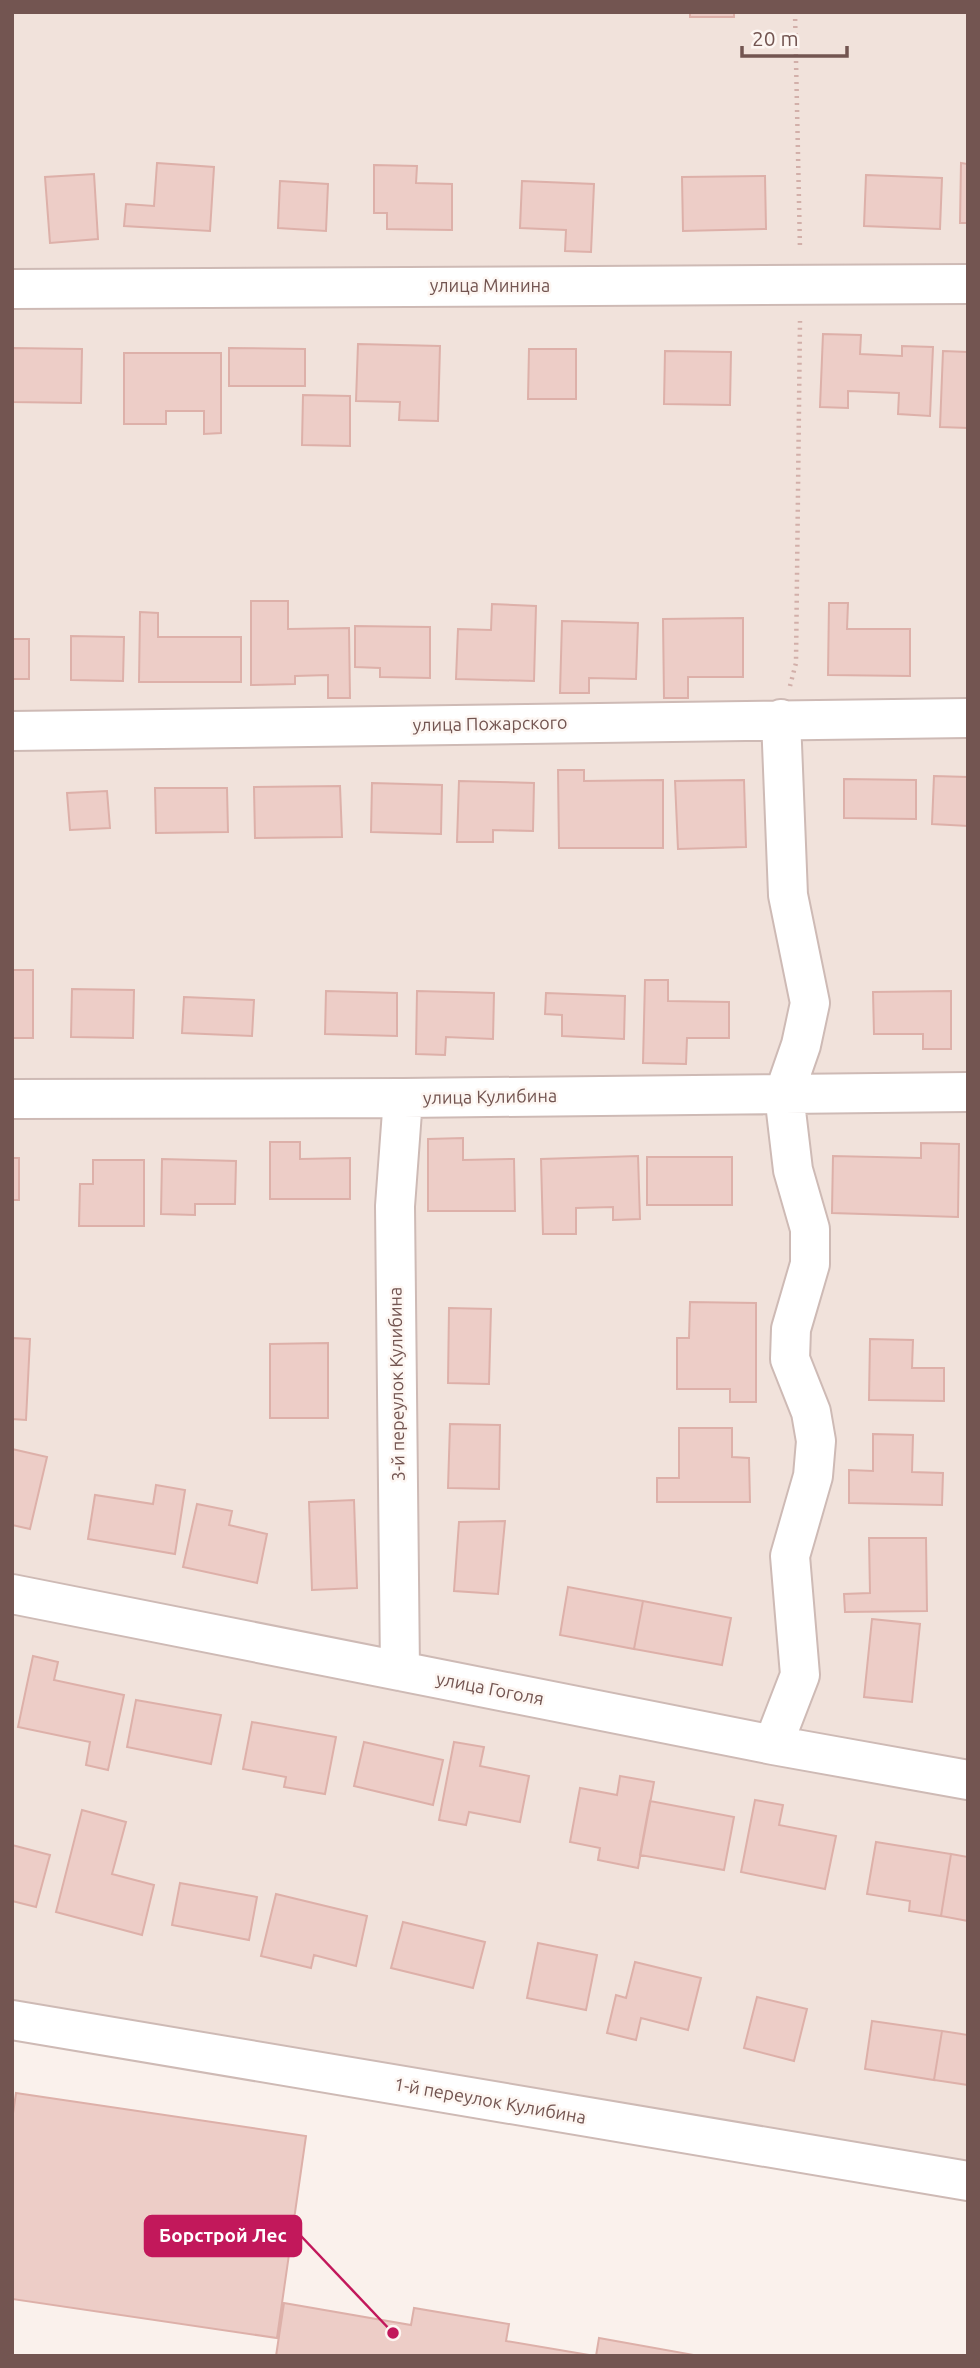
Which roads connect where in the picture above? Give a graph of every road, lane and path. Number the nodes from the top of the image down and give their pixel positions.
1 (795, 12) edge
2 (968, 284) edge
3 (801, 285) junction
4 (12, 289) edge
5 (968, 718) edge
6 (781, 719) junction
7 (12, 731) edge
8 (968, 1092) edge
9 (783, 1094) junction
10 (12, 1098) edge
11 (403, 1098) junction
12 (12, 1594) edge
13 (400, 1671) junction
14 (773, 1745) junction
15 (968, 1780) edge
16 (12, 2020) edge
17 (968, 2181) edge

1 - 3 path
2 - 3 street, улица Минина
3 - 4 street, улица Минина
3 - 6 path
5 - 6 street, улица Пожарского
6 - 7 street, улица Пожарского
6 - 9 street
8 - 9 street, улица Кулибина
9 - 11 street, улица Кулибина
9 - 14 street
10 - 11 street, улица Кулибина
11 - 13 street, 3-й переулок Кулибина
12 - 13 street, улица Гоголя
13 - 14 street, улица Гоголя
14 - 15 street, улица Гоголя
16 - 17 street, 1-й переулок Кулибина

